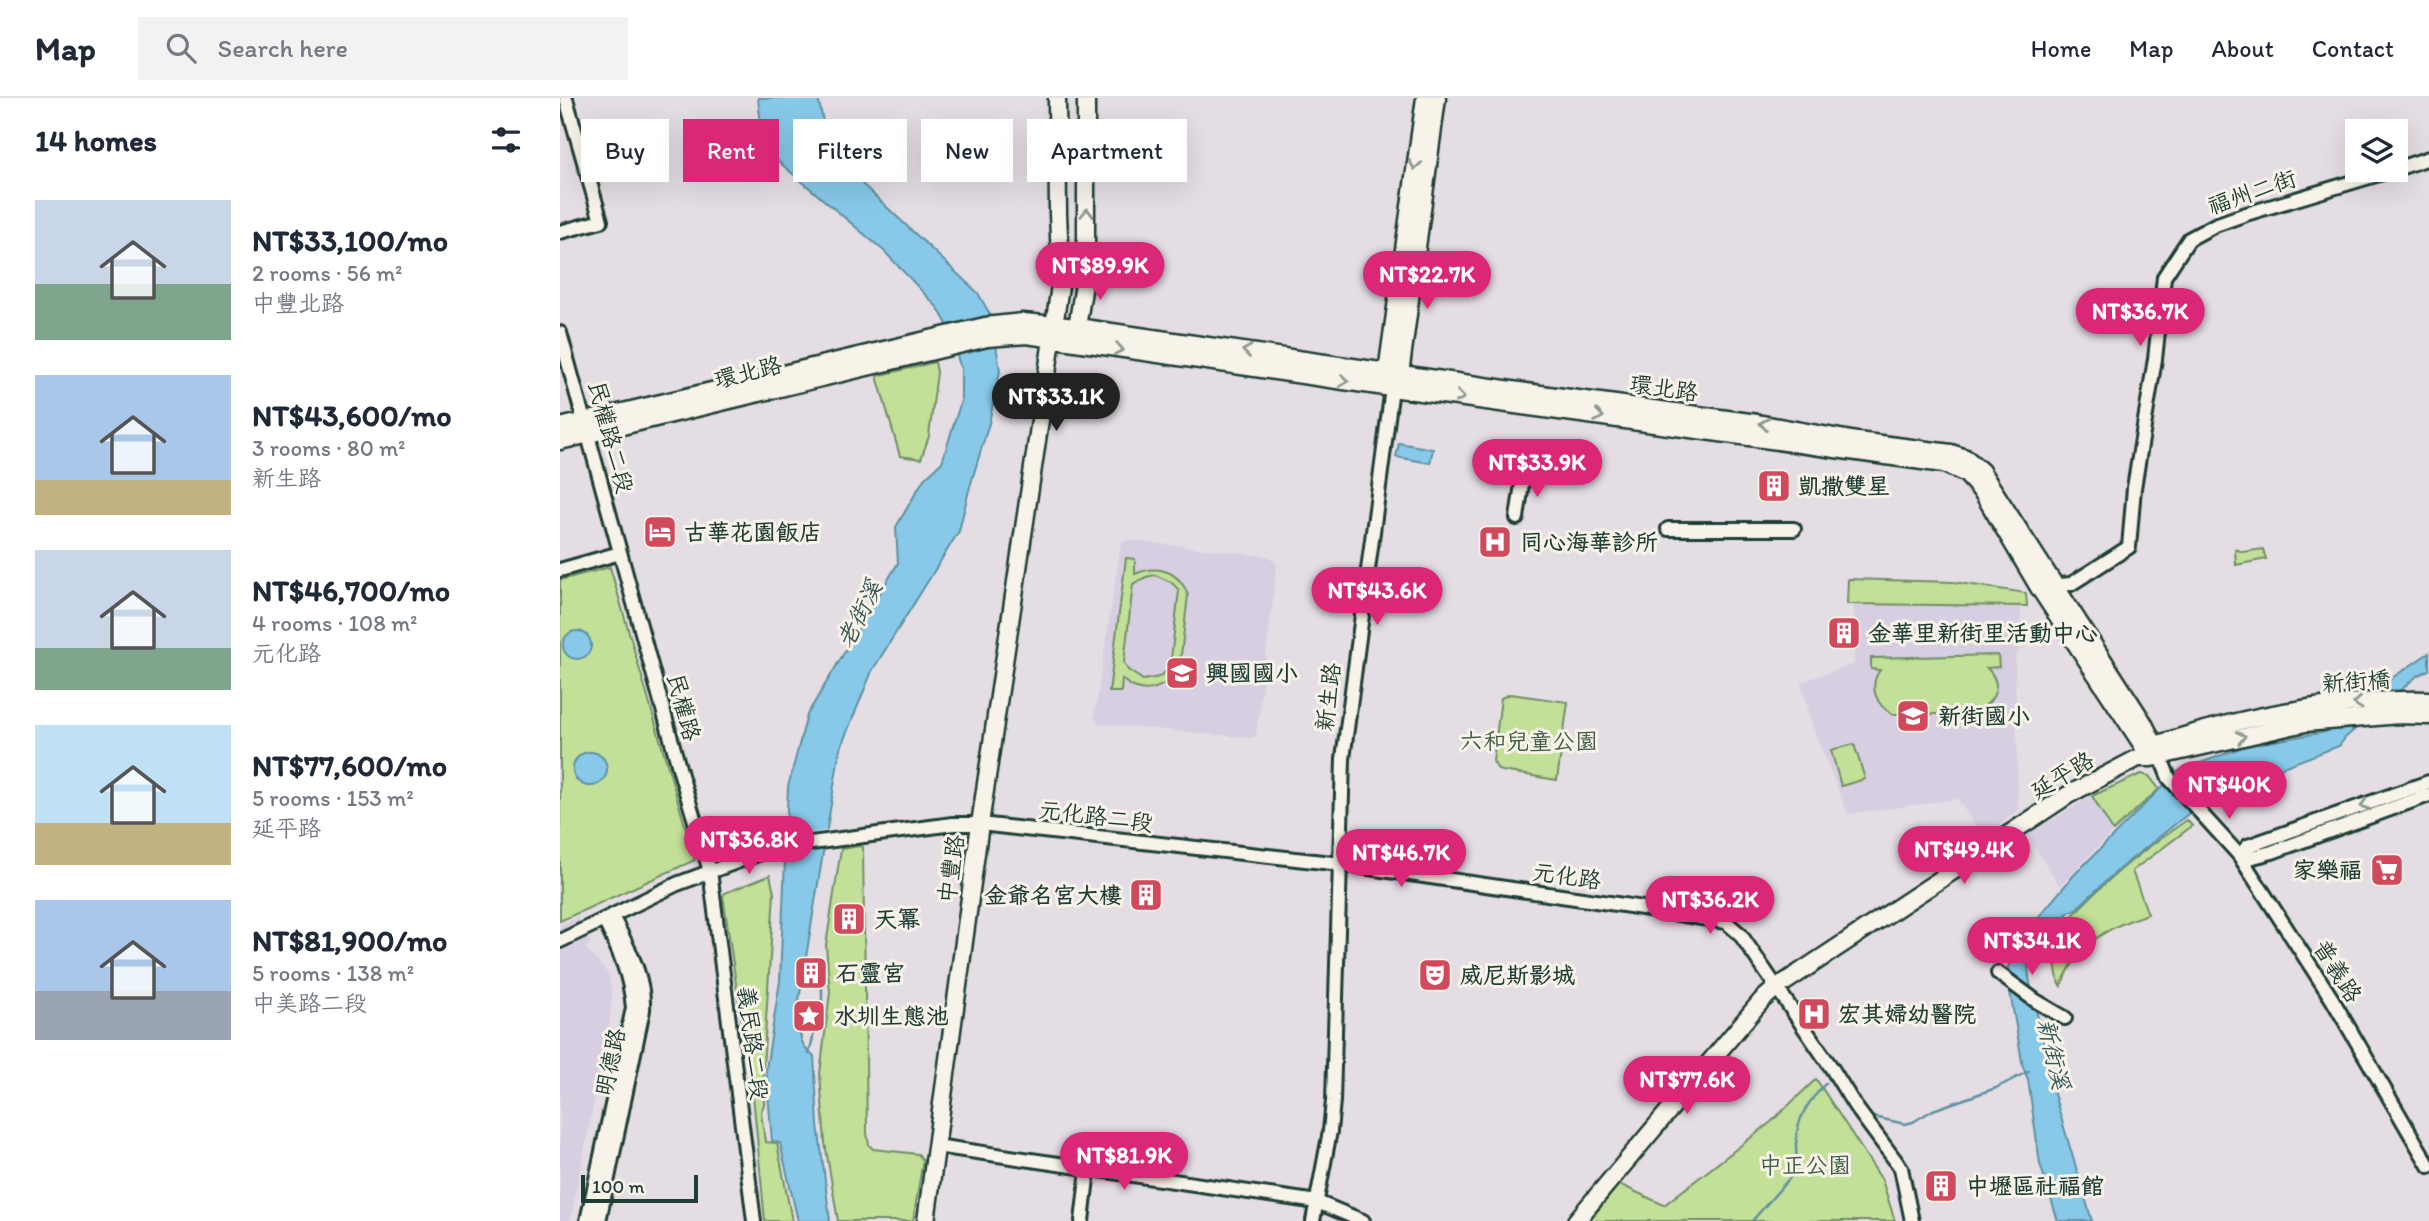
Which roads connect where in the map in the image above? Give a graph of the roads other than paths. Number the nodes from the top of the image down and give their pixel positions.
1 (1057, 98) edge
2 (1086, 98) edge
3 (1425, 98) edge
4 (1437, 98) edge
5 (566, 99) edge
6 (2429, 158) edge
7 (2408, 165) edge
8 (2352, 182) edge
9 (560, 232) edge
10 (1077, 327) junction
11 (1052, 332) junction
12 (560, 333) edge
13 (1393, 378) junction
14 (1678, 420) junction
15 (560, 427) edge
16 (587, 428) junction
17 (560, 441) edge
18 (1523, 477) dead end
19 (1517, 518) dead end
20 (1668, 529) dead end
21 (1794, 529) dead end
22 (620, 553) junction
23 (560, 570) edge
24 (2038, 586) junction
25 (2056, 586) junction
26 (2421, 700) edge
27 (2304, 715) junction
28 (2429, 716) edge
29 (2154, 759) junction
30 (2429, 782) edge
31 (2429, 795) edge
32 (980, 824) junction
33 (2239, 855) junction
34 (1341, 864) junction
35 (710, 871) junction
36 (608, 918) junction
37 (560, 941) edge
38 (2003, 976) dead end
39 (1776, 988) junction
40 (2065, 1018) dead end
41 (936, 1146) junction
42 (2429, 1166) edge
43 (1088, 1170) junction
44 (1317, 1202) junction
45 (587, 1221) edge
46 (599, 1221) edge
47 (754, 1221) edge
48 (926, 1221) edge
49 (1082, 1221) edge
50 (1313, 1221) edge
51 (1363, 1221) edge
52 (1576, 1221) edge
53 (1912, 1221) edge

1 - 11 main road, 中豐路
10 -> 2 main road
3 -> 13 main road, 新生路
4 - 13 main road
5 - 9 street
6 - 7 street, 福州二街
8 - 25 street, 福州二街
10 - 11 main road
13 -> 10 main road, 環北路
11 -> 13 main road, 環北路
11 - 16 main road, 環北路
11 - 32 main road, 中豐路
12 - 16 street, 民權路二段
13 - 14 main road, 環北路
13 - 34 street, 新生路
14 - 24 main road, 環北路
25 -> 14 main road, 環北路
15 - 16 main road
16 - 17 main road
16 - 22 street, 民權路二段
18 - 19 street
20 - 21 street
22 - 23 street
22 - 35 street, 民權路
24 - 25 street
24 - 29 main road, 環北路
25 - 29 main road, 環北路
26 -> 27 main road, 新街橋
27 - 28 main road, 新街橋
27 - 29 main road, 延平路
29 - 33 street, 普義路
29 - 39 main road, 延平路
30 -> 33 street
31 - 33 street
32 - 34 street, 元化路二段
32 - 35 street, 元化路二段
32 - 41 main road, 中豐路
33 - 42 street, 普義路
34 - 39 street, 元化路
34 - 44 street, 新生路
35 - 36 street
35 - 47 street, 義民路二段
36 - 37 street
36 - 45 street, 明德路
36 - 46 street, 明德路
38 - 40 street
39 - 52 main road, 延平路
39 - 53 street, 元化路
41 - 43 street
41 - 48 main road, 中豐路
43 - 44 street
43 - 49 street
44 - 50 street, 新生路
44 - 51 street

